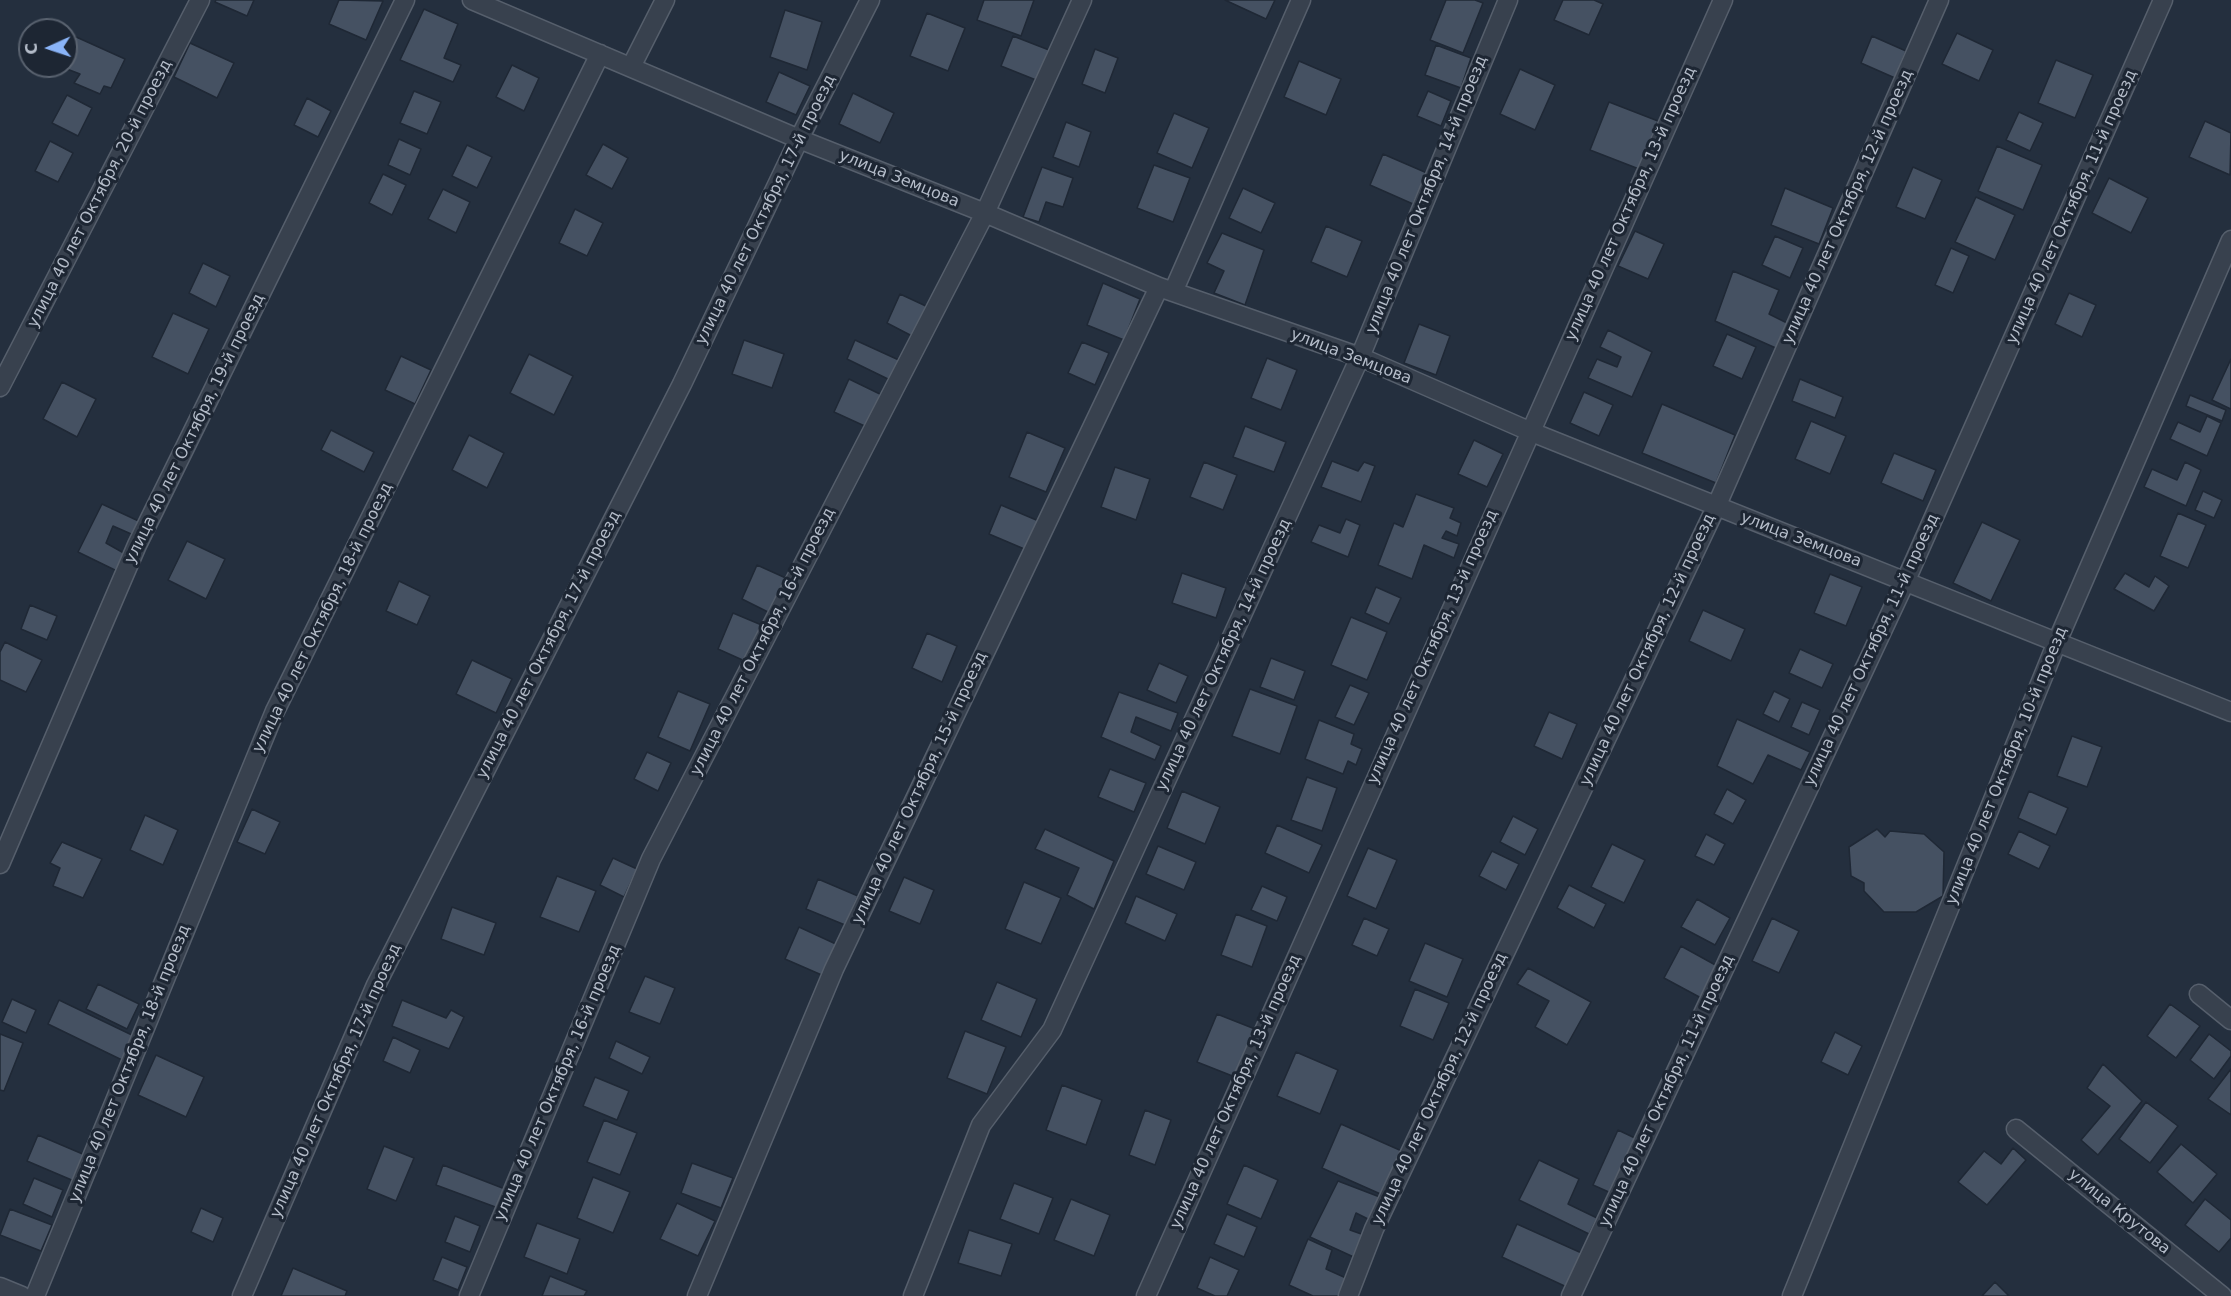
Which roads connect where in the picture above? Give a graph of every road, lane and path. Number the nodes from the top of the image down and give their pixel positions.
1 (200, 0) edge
2 (405, 0) edge
3 (472, 0) edge
4 (665, 0) edge
5 (870, 0) edge
6 (1082, 0) edge
7 (1301, 0) edge
8 (1508, 0) edge
9 (1723, 0) edge
10 (1940, 0) edge
11 (2163, 0) edge
12 (600, 54) junction
13 (631, 67) junction
14 (799, 139) junction
15 (985, 213) junction
16 (2231, 240) edge
17 (1166, 289) junction
18 (1360, 357) junction
19 (0, 387) edge
20 (1529, 431) junction
21 (1716, 507) junction
22 (1906, 580) junction
23 (2057, 642) junction
24 (2231, 712) edge
25 (0, 864) edge
26 (2199, 994) dead end
27 (2231, 1020) edge
28 (2016, 1129) dead end
29 (0, 1287) edge
30 (22, 1296) edge
31 (35, 1296) edge
32 (242, 1296) edge
33 (469, 1296) edge
34 (697, 1296) edge
35 (913, 1296) edge
36 (1146, 1296) edge
37 (1347, 1296) edge
38 (1571, 1296) edge
39 (1792, 1296) edge
40 (2222, 1296) edge

1 - 19 street, улица 40 лет Октября, 20-й проезд
2 - 25 street, улица 40 лет Октября, 19-й проезд
3 - 12 street, улица Земцова
4 - 13 street
5 - 14 street, улица 40 лет Октября, 17-й проезд
6 - 15 street, улица 40 лет Октября, 16-й проезд
7 - 17 street, улица 40 лет Октября, 15-й проезд
8 - 18 street, улица 40 лет Октября, 14-й проезд
9 - 20 street, улица 40 лет Октября, 13-й проезд
10 - 21 street, улица 40 лет Октября, 12-й проезд
11 - 22 street, улица 40 лет Октября, 11-й проезд
12 - 13 street, улица Земцова
12 - 31 street, улица 40 лет Октября, 18-й проезд
13 - 14 street, улица Земцова
14 - 15 street, улица Земцова
14 - 32 street, улица 40 лет Октября, 17-й проезд
15 - 17 street, улица Земцова
15 - 33 street, улица 40 лет Октября, 16-й проезд
16 - 23 street, улица 40 лет Октября, 10-й проезд
17 - 18 street, улица Земцова
17 - 34 street, улица 40 лет Октября, 15-й проезд
18 - 20 street, улица Земцова
18 - 35 street, улица 40 лет Октября, 14-й проезд
20 - 21 street, улица Земцова
20 - 36 street, улица 40 лет Октября, 13-й проезд
21 - 22 street, улица Земцова
21 - 37 street, улица 40 лет Октября, 12-й проезд
22 - 23 street, улица Земцова
22 - 38 street, улица 40 лет Октября, 11-й проезд
23 - 24 street, улица Земцова
23 - 39 street, улица 40 лет Октября, 10-й проезд
26 - 27 street
28 - 40 street, улица Крутова
29 - 30 street

